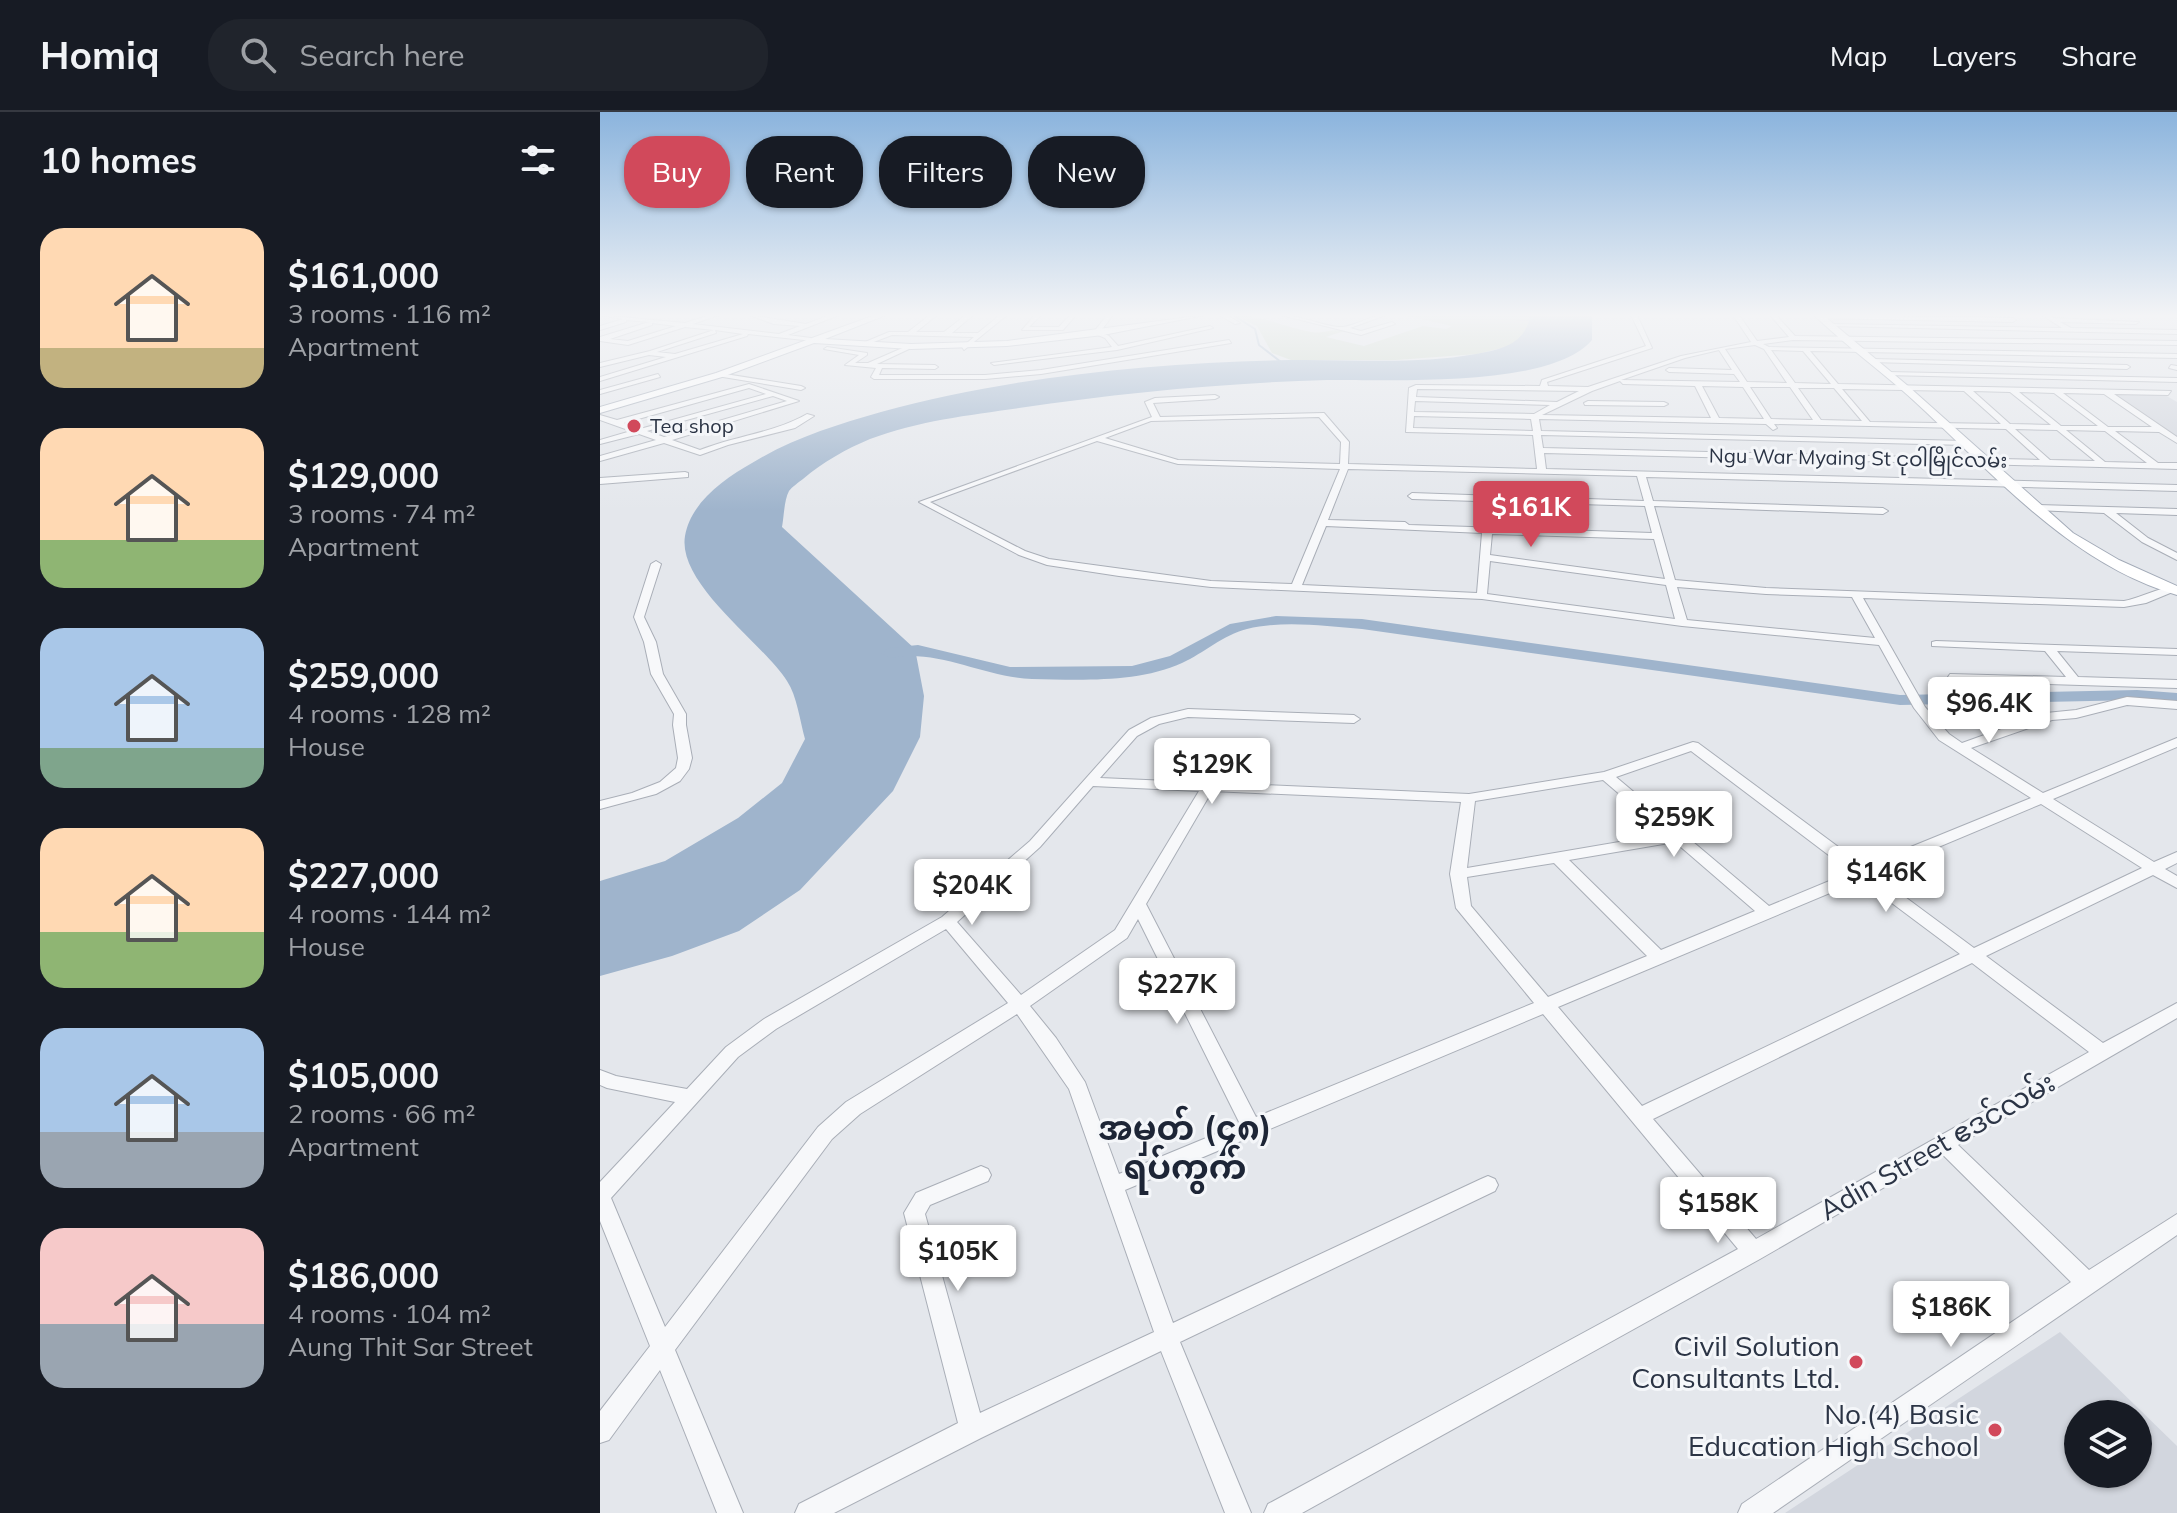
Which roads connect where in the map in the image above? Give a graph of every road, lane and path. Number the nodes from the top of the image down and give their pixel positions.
1 (642, 380) edge
2 (693, 380) edge
3 (700, 380) edge
4 (753, 380) edge
5 (1546, 380) edge
6 (1743, 380) edge
7 (1790, 380) edge
8 (1831, 380) edge
9 (1896, 380) edge
10 (2001, 380) edge
11 (2148, 380) edge
12 (1615, 381) joint
13 (1655, 383) junction
14 (1698, 384) junction
15 (1746, 385) junction
16 (1794, 386) junction
17 (1837, 387) junction
18 (801, 388) dead end
19 (1544, 388) junction
20 (1905, 388) junction
21 (1966, 389) junction
22 (1587, 390) junction
23 (2012, 390) junction
24 (2056, 391) junction
25 (600, 392) edge
26 (2106, 392) junction
27 (773, 393) junction
28 (2168, 393) junction
29 (1215, 397) dead end
30 (1411, 399) junction
31 (2177, 399) edge
32 (1556, 403) junction
33 (1588, 403) junction
34 (1664, 404) junction
35 (600, 409) edge
36 (1410, 414) junction
37 (810, 416) dead end
38 (600, 417) edge
39 (1156, 417) junction
40 (1535, 417) junction
41 (1592, 418) junction
42 (1670, 419) junction
43 (1716, 420) junction
44 (1769, 422) junction
45 (616, 423) junction
46 (1819, 423) junction
47 (1868, 424) junction
48 (1947, 425) junction
49 (600, 427) edge
50 (2007, 427) junction
51 (2059, 428) junction
52 (2106, 429) junction
53 (2161, 430) junction
54 (639, 431) junction
55 (1537, 433) junction
56 (1096, 438) junction
57 (1780, 438) junction
58 (663, 440) junction
59 (2177, 441) edge
60 (600, 442) edge
61 (1966, 443) junction
62 (1539, 450) junction
63 (1791, 456) junction
64 (600, 459) edge
65 (1987, 461) junction
66 (2047, 462) junction
67 (2103, 464) junction
68 (2155, 465) junction
69 (2177, 466) edge
70 (1344, 468) junction
71 (1542, 473) junction
72 (685, 475) dead end
73 (1641, 475) junction
74 (1806, 479) junction
75 (600, 481) edge
76 (2013, 484) junction
77 (2177, 488) edge
78 (1412, 496) dead end
79 (1650, 505) junction
80 (2038, 508) junction
81 (2106, 510) junction
82 (1883, 511) dead end
83 (2172, 512) edge
84 (2177, 518) edge
85 (1323, 523) junction
86 (1487, 531) junction
87 (1658, 536) junction
88 (1485, 557) junction
89 (2177, 557) edge
90 (656, 564) dead end
91 (1671, 583) junction
92 (1296, 588) junction
93 (2174, 590) edge
94 (1856, 595) junction
95 (1482, 596) junction
96 (1682, 623) junction
97 (1884, 642) junction
98 (1936, 644) dead end
99 (2048, 647) junction
100 (2177, 652) edge
101 (1954, 677) dead end
102 (2075, 681) junction
103 (2177, 684) edge
104 (2177, 705) edge
105 (1354, 719) dead end
106 (2177, 742) edge
107 (1960, 748) junction
108 (1606, 776) junction
109 (1088, 782) junction
110 (667, 784) junction
111 (1208, 787) junction
112 (681, 791) dead end
113 (1469, 798) junction
114 (2042, 800) junction
115 (600, 805) edge
116 (1678, 837) junction
117 (2177, 857) edge
118 (1558, 858) junction
119 (2154, 868) junction
120 (1865, 873) junction
121 (1458, 874) junction
122 (2177, 883) edge
123 (1139, 905) junction
124 (1767, 913) junction
125 (948, 921) junction
126 (1972, 955) junction
127 (1659, 958) junction
128 (1019, 1005) junction
129 (1548, 1005) junction
130 (2177, 1010) edge
131 (2102, 1052) junction
132 (600, 1077) edge
133 (691, 1097) junction
134 (1640, 1116) junction
135 (1252, 1129) junction
136 (1943, 1143) junction
137 (981, 1175) dead end
138 (1114, 1185) junction
139 (1488, 1185) dead end
140 (600, 1196) edge
141 (2177, 1223) edge
142 (1753, 1252) junction
143 (2088, 1284) junction
144 (1167, 1338) junction
145 (664, 1348) junction
146 (972, 1429) junction
147 (600, 1431) edge
148 (730, 1513) edge
149 (808, 1513) edge
150 (1238, 1513) edge
151 (1277, 1513) edge
152 (1751, 1513) edge

1 - 25 street
2 - 35 main road
3 - 35 main road
4 - 18 street
5 - 19 street
6 - 15 street
7 - 16 street
8 - 17 street
9 - 20 main road
10 - 23 street
11 - 28 street
12 - 13 street
12 - 22 street
13 - 14 street
13 - 34 street
14 - 15 street
14 - 43 street
15 - 16 street
15 - 44 street
16 - 17 street
16 - 46 street
17 - 20 street
17 - 47 street
19 - 22 street
19 - 30 street
20 - 21 street
20 - 48 main road
21 - 23 street
21 - 50 street
22 - 32 street
22 - 33 street
23 - 24 street
23 - 51 street
24 - 26 street
24 - 52 street
26 - 28 street
26 - 53 street
27 - 45 street
27 - 54 street
27 - 58 street
28 - 31 street
29 - 39 street
30 - 32 street
30 - 36 street
32 - 40 street
33 - 34 street
33 - 41 street
34 - 42 street
36 - 40 street
36 - 55 street
37 - 58 street
38 - 45 street
39 - 56 street
39 - 70 street
40 - 41 street
40 - 55 street
41 - 42 street
42 - 43 street
43 - 44 street
44 - 46 street
44 - 57 street
45 - 49 street
45 - 54 street
46 - 47 street
47 - 48 street
48 - 50 street
48 - 61 main road
50 - 51 street
50 - 66 street
51 - 52 street
51 - 67 street
52 - 53 street
52 - 68 street
53 - 59 street
54 - 58 street
54 - 60 street
55 - 57 street
55 - 62 street
56 - 70 street
56 - 92 street
57 - 61 street
57 - 63 street
58 - 64 street
61 - 65 main road
62 - 63 street, Ngu War Myaing St ငုဝါမြိုင်လမ်း
62 - 71 street
63 - 65 street, Ngu War Myaing St ငုဝါမြိုင်လမ်း
63 - 74 street
65 - 66 street, Ngu War Myaing St ငုဝါမြိုင်လမ်း
65 - 76 main road
66 - 67 street, Ngu War Myaing St ငုဝါမြိုင်လမ်း
67 - 68 street, Ngu War Myaing St ငုဝါမြိုင်လမ်း
68 - 69 street, Ngu War Myaing St ငုဝါမြိုင်လမ်း
70 - 71 street
70 - 85 street
71 - 73 street
72 - 75 street
73 - 74 street
73 - 79 street
74 - 76 street
76 - 77 street
76 - 80 main road
78 - 79 street
79 - 82 street
79 - 87 street
80 - 81 street
80 - 93 main road
81 - 83 street
81 - 89 street
83 - 84 street
85 - 86 street
85 - 92 street
86 - 87 street
86 - 88 street
87 - 91 street
88 - 91 street
88 - 95 street
90 - 110 street
91 - 94 street
91 - 96 street
92 - 95 street
93 - 94 street
94 - 97 street
95 - 96 street
96 - 97 street
97 - 107 street
98 - 99 street
99 - 100 street
99 - 102 street
101 - 102 street
102 - 103 street
104 - 107 street
105 - 109 street
106 - 114 street
107 - 114 street
108 - 113 street
108 - 116 street
108 - 120 street
109 - 111 street
109 - 125 street
110 - 112 street
110 - 115 street
111 - 113 street
111 - 123 street
113 - 121 street
114 - 119 street
114 - 120 street
116 - 118 street
116 - 124 street
117 - 119 street
118 - 121 street
118 - 127 street
119 - 122 street
119 - 126 street
120 - 124 street
120 - 126 street
121 - 129 street
123 - 128 street
123 - 135 street
124 - 127 street
125 - 128 street
125 - 133 street
126 - 131 street
126 - 134 street
127 - 129 street
128 - 138 street
128 - 145 street
129 - 134 street
129 - 135 street
130 - 131 street, Adin Street ဧဒင်လမ်း
131 - 136 street, Adin Street ဧဒင်လမ်း
132 - 133 street
133 - 140 street
134 - 142 street
135 - 138 street
136 - 142 street, Adin Street ဧဒင်လမ်း
136 - 143 street
137 - 146 street
138 - 144 street
139 - 144 street
140 - 145 street
141 - 143 street
142 - 151 street, Adin Street ဧဒင်လမ်း
143 - 152 street
144 - 146 street
144 - 150 street
145 - 147 street
145 - 148 street
146 - 149 street

